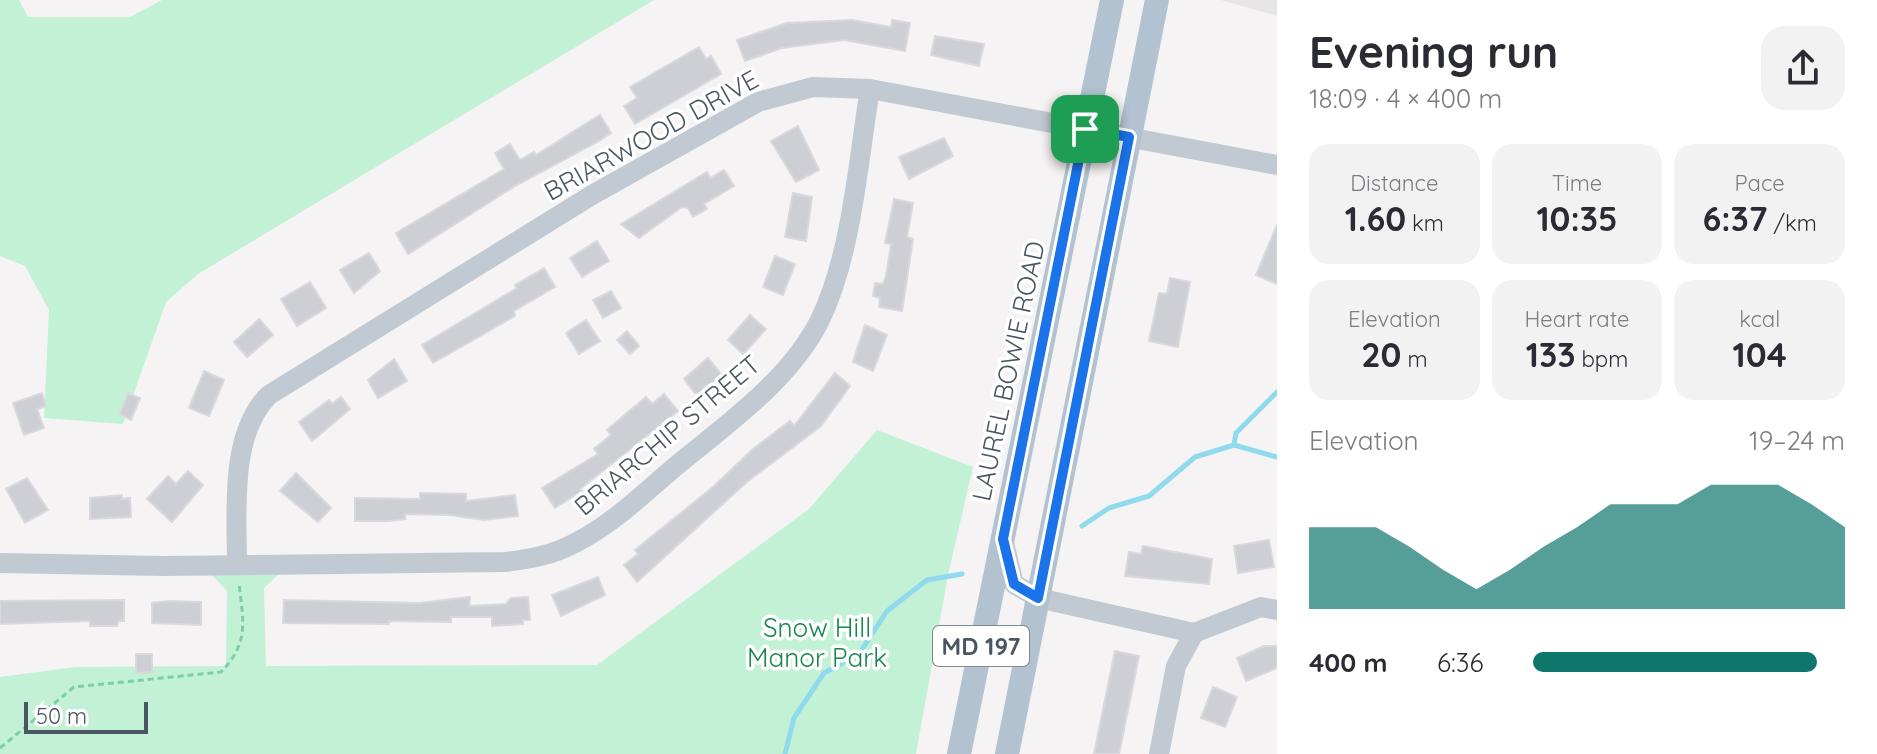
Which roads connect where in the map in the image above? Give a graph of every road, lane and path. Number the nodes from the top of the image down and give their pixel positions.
1 (1112, 0) edge
2 (1157, 0) edge
3 (870, 89) junction
4 (1085, 129) junction
5 (1129, 137) junction
6 (1277, 165) edge
7 (1003, 539) junction
8 (0, 563) edge
9 (237, 565) junction
10 (1038, 598) junction
11 (1277, 610) edge
12 (1194, 633) junction
13 (0, 748) edge
14 (959, 754) edge
15 (1007, 754) edge
16 (1159, 754) edge

1 - 4 main road, LAUREL BOWIE ROAD / MD 197
2 - 5 main road, MD 197
3 - 4 street, BRIARWOOD DRIVE
3 - 9 street, BRIARWOOD DRIVE
3 - 9 street, BRIARCHIP STREET
4 - 5 street, BRIARWOOD DRIVE
4 - 7 main road, LAUREL BOWIE ROAD / MD 197
5 - 6 street, BRIARWOOD DRIVE
5 - 10 main road, MD 197
7 - 10 street
7 - 14 main road, LAUREL BOWIE ROAD / MD 197
8 - 9 street, BRIARCHIP STREET
9 - 13 path
10 - 12 street
10 - 15 main road, MD 197
11 - 12 street
12 - 16 street

